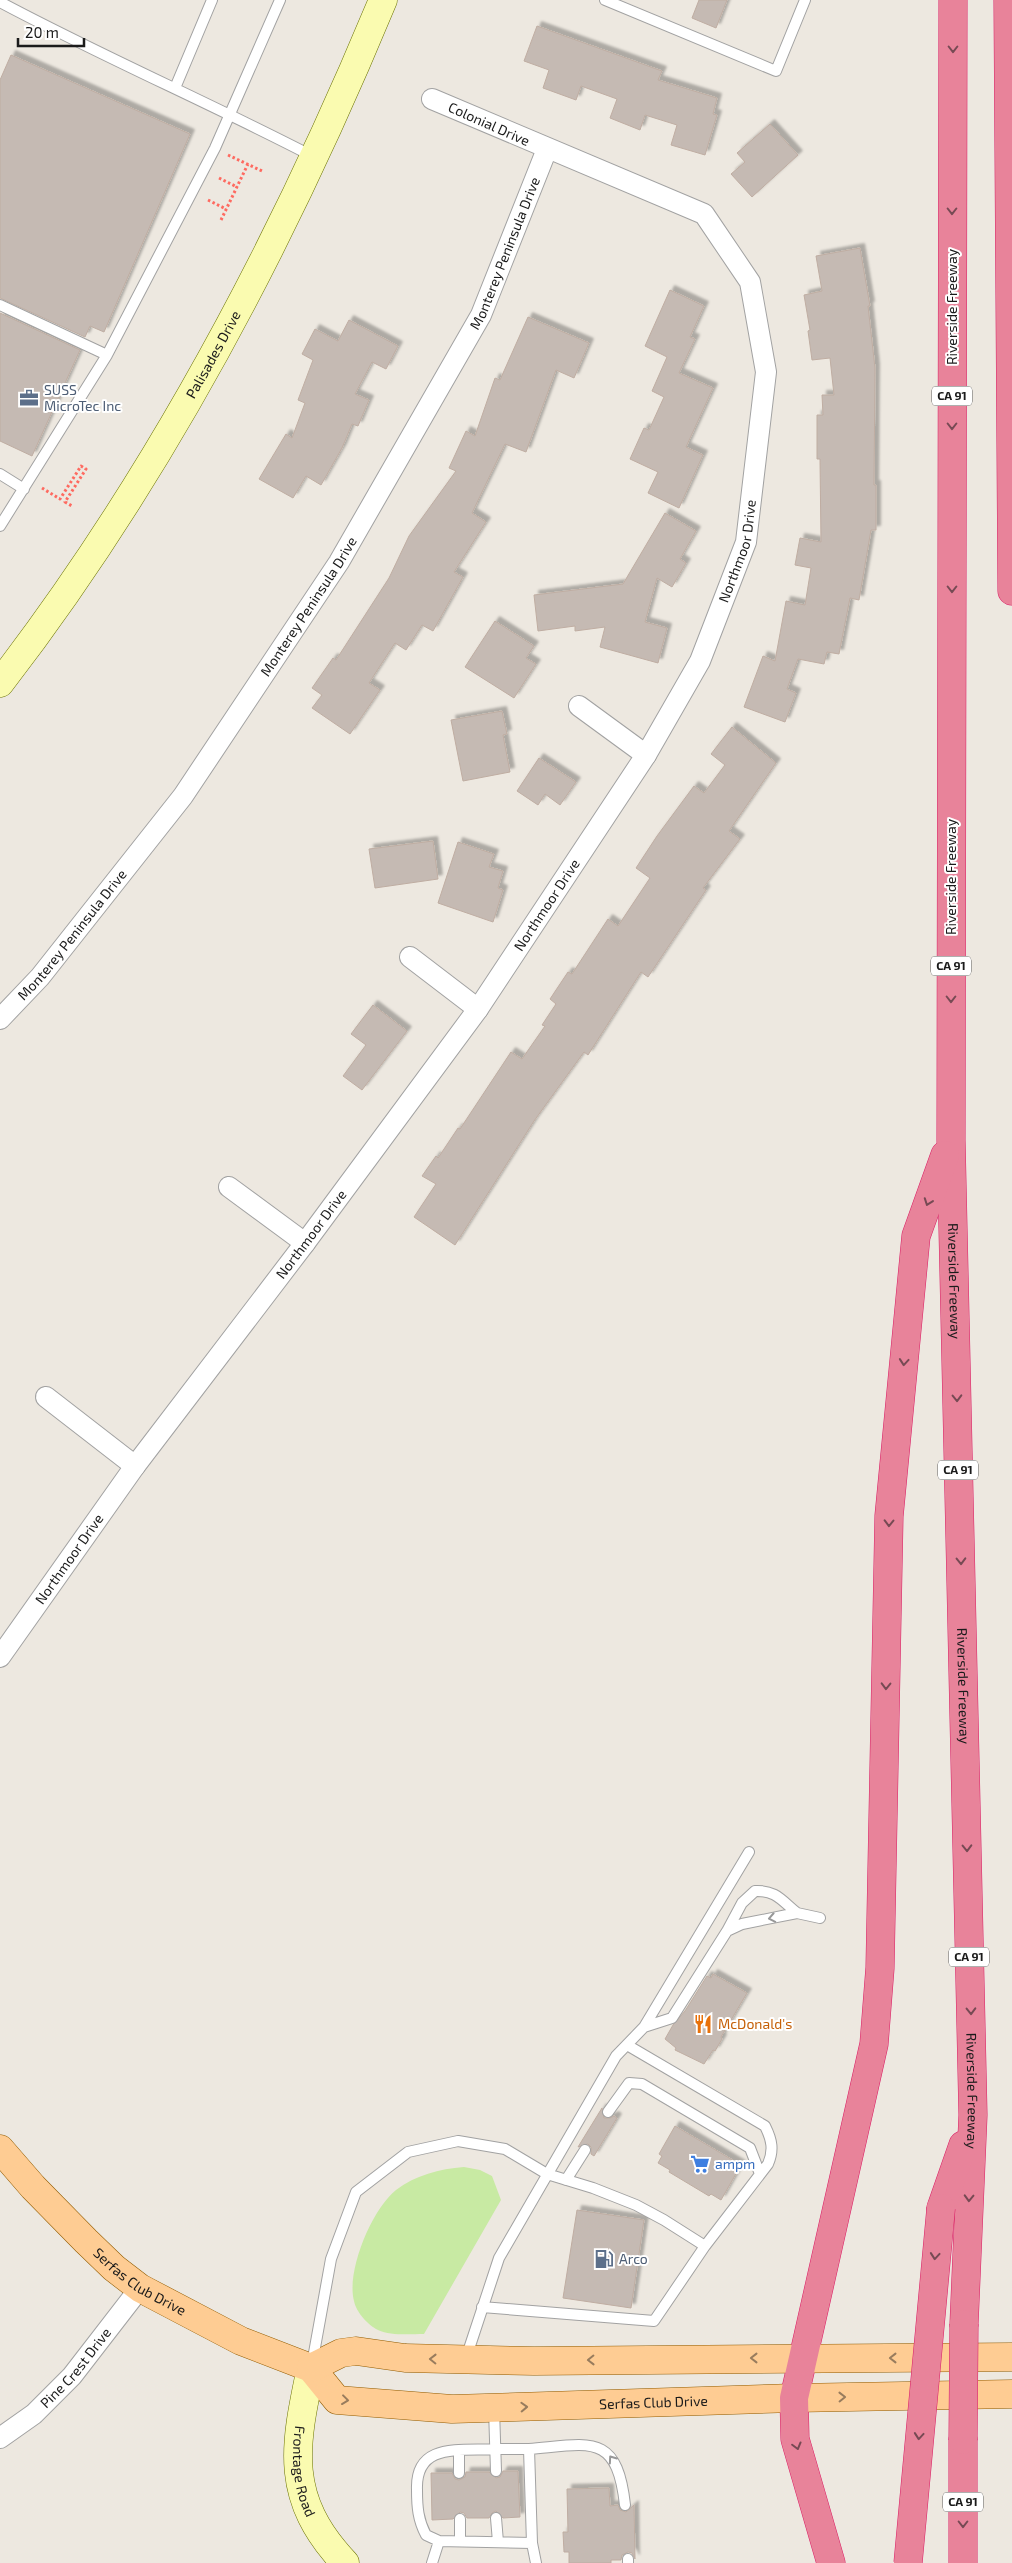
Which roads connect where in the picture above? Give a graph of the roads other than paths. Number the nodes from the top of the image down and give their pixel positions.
1 (212, 0) edge
2 (280, 0) edge
3 (383, 0) edge
4 (605, 0) edge
5 (805, 0) edge
6 (953, 0) edge
7 (1008, 0) edge
8 (0, 2) edge
9 (619, 3) edge
10 (175, 88) junction
11 (432, 99) dead end
12 (232, 114) junction
13 (547, 149) junction
14 (315, 157) junction
15 (0, 304) edge
16 (107, 355) junction
17 (0, 474) edge
18 (24, 489) junction
19 (0, 526) edge
20 (1012, 591) edge
21 (0, 682) edge
22 (580, 706) dead end
23 (646, 755) junction
24 (410, 956) dead end
25 (478, 1009) junction
26 (0, 1020) edge
27 (951, 1140) junction
28 (230, 1187) dead end
29 (305, 1244) junction
30 (46, 1397) dead end
31 (135, 1466) junction
32 (0, 1657) edge
33 (749, 1852) dead end
34 (797, 1913) junction
35 (820, 1918) dead end
36 (727, 1931) junction
37 (644, 2027) junction
38 (627, 2045) junction
39 (608, 2112) dead end
40 (973, 2115) junction
41 (0, 2149) edge
42 (585, 2150) dead end
43 (547, 2174) junction
44 (760, 2174) junction
45 (566, 2180) junction
46 (705, 2246) junction
47 (140, 2288) junction
48 (482, 2307) junction
49 (1012, 2357) edge
50 (803, 2358) junction
51 (466, 2360) junction
52 (311, 2368) junction
53 (1012, 2394) edge
54 (794, 2398) junction
55 (494, 2408) junction
56 (0, 2438) edge
57 (529, 2448) junction
58 (495, 2449) junction
59 (459, 2451) junction
60 (496, 2471) dead end
61 (459, 2473) dead end
62 (624, 2505) dead end
63 (496, 2518) dead end
64 (460, 2519) dead end
65 (440, 2541) junction
66 (460, 2541) junction
67 (498, 2542) junction
68 (532, 2543) junction
69 (345, 2563) edge
70 (432, 2563) edge
71 (536, 2563) edge
72 (831, 2563) edge
73 (908, 2563) edge
74 (963, 2563) edge

1 - 10 lane
2 - 12 lane
3 - 14 street, Palisades Drive
4 - 9 lane
5 - 9 lane
6 -> 27 highway, Riverside Freeway / CA 91
7 - 20 highway
8 - 10 lane
10 - 12 lane
11 - 13 street, Colonial Drive
12 - 14 lane
12 - 16 lane
13 - 23 street, Northmoor Drive
13 - 26 street, Monterey Peninsula Drive
14 - 21 street, Palisades Drive
15 - 16 lane
16 - 18 lane
17 - 18 lane
18 - 19 lane
22 - 23 street
23 - 25 street, Northmoor Drive
24 - 25 street
25 - 29 street, Northmoor Drive
27 -> 40 highway, Riverside Freeway / CA 91
27 -> 50 highway
28 - 29 street
29 - 31 street, Northmoor Drive
30 - 31 street
31 - 32 street, Northmoor Drive
33 - 37 lane
34 - 35 lane
34 -> 36 lane
34 - 36 lane
36 - 37 lane
37 - 38 lane
38 - 43 lane
38 - 44 lane
39 - 44 lane
40 -> 73 highway, bridge
40 -> 74 highway, Riverside Freeway / CA 91, bridge
41 - 47 main road, Serfas Club Drive
42 - 45 lane
43 - 45 lane
43 - 48 lane
43 - 52 lane
44 - 46 lane
45 - 46 lane
46 - 48 lane
47 - 52 main road, Serfas Club Drive
47 - 56 street, Pine Crest Drive
48 - 51 lane
49 -> 50 main road
50 -> 51 main road
50 - 54 highway
51 -> 52 main road
52 -> 55 main road, Serfas Club Drive
52 - 69 street, Frontage Road
54 -> 53 main road, Serfas Club Drive
55 -> 54 main road, Serfas Club Drive
54 -> 72 highway
55 - 58 lane
57 - 58 lane
62 -> 57 lane
57 - 68 lane
58 - 59 lane
58 - 60 lane
59 - 61 lane
59 - 65 lane
63 - 67 lane
64 - 66 lane
65 - 66 lane
65 - 70 lane
66 - 67 lane
67 - 68 lane
68 - 71 lane

